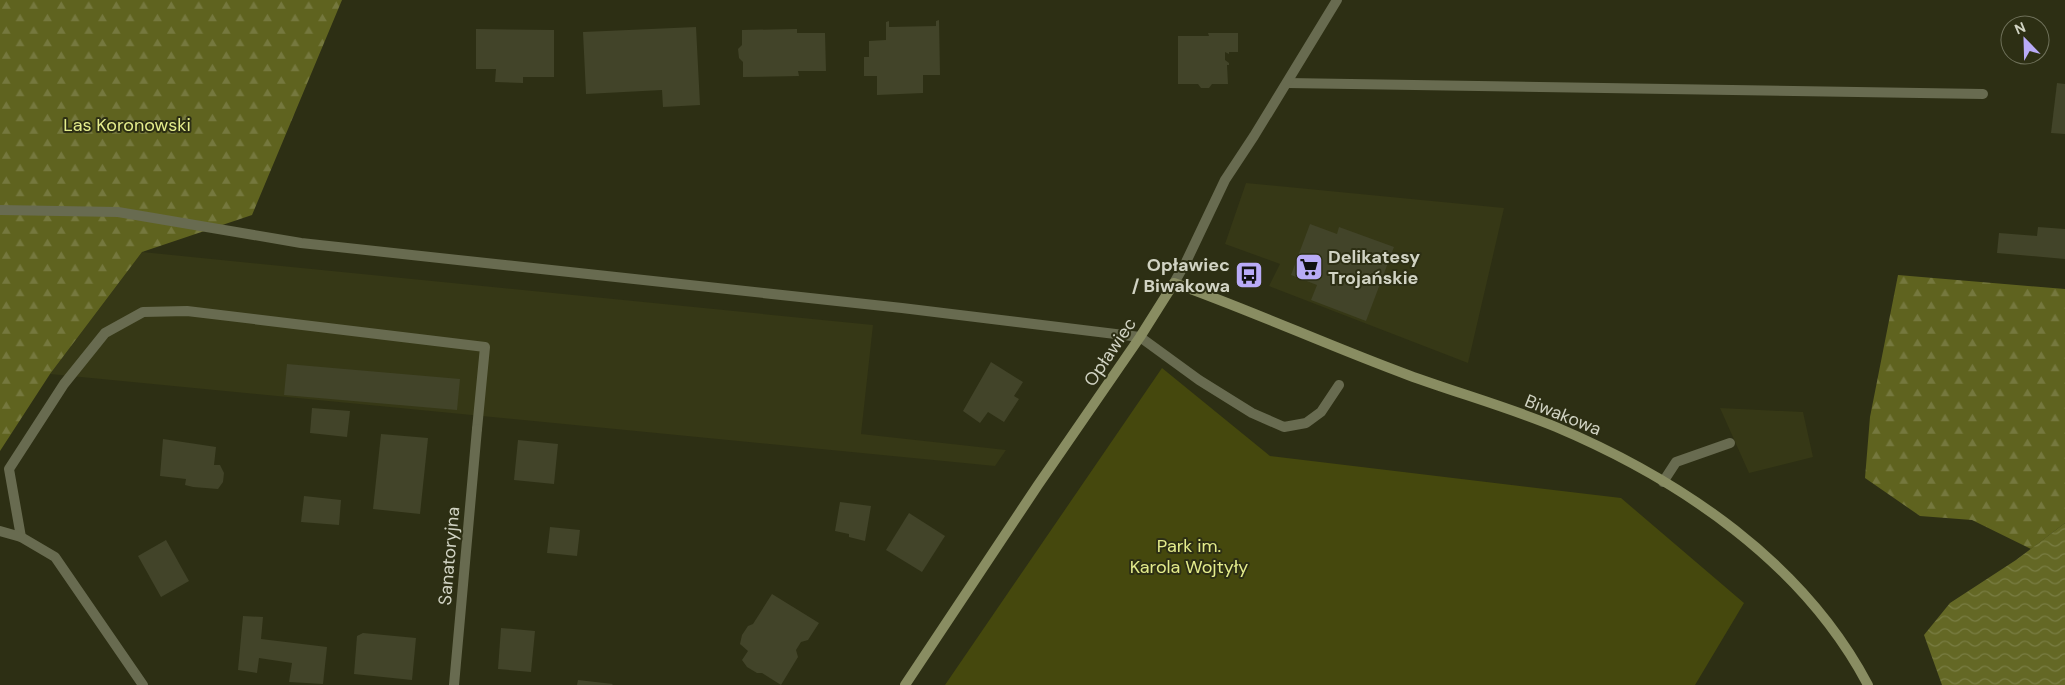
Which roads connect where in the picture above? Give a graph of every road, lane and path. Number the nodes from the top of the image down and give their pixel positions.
1 (1337, 0) edge
2 (1287, 83) junction
3 (1982, 94) dead end
4 (0, 210) edge
5 (1174, 283) junction
6 (1140, 337) junction
7 (1339, 384) dead end
8 (1730, 443) dead end
9 (1663, 482) junction
10 (0, 531) edge
11 (21, 536) junction
12 (143, 685) edge
13 (454, 685) edge
14 (905, 685) edge
15 (1868, 685) edge

1 - 2 street, Opławiec
2 - 3 street
2 - 5 street, Opławiec
4 - 6 street
5 - 6 street, Opławiec
5 - 9 street, Biwakowa
6 - 7 street
6 - 14 street, Opławiec
8 - 9 street
9 - 15 street, Biwakowa
10 - 11 street
11 - 12 street
11 - 13 street, Sanatoryjna

